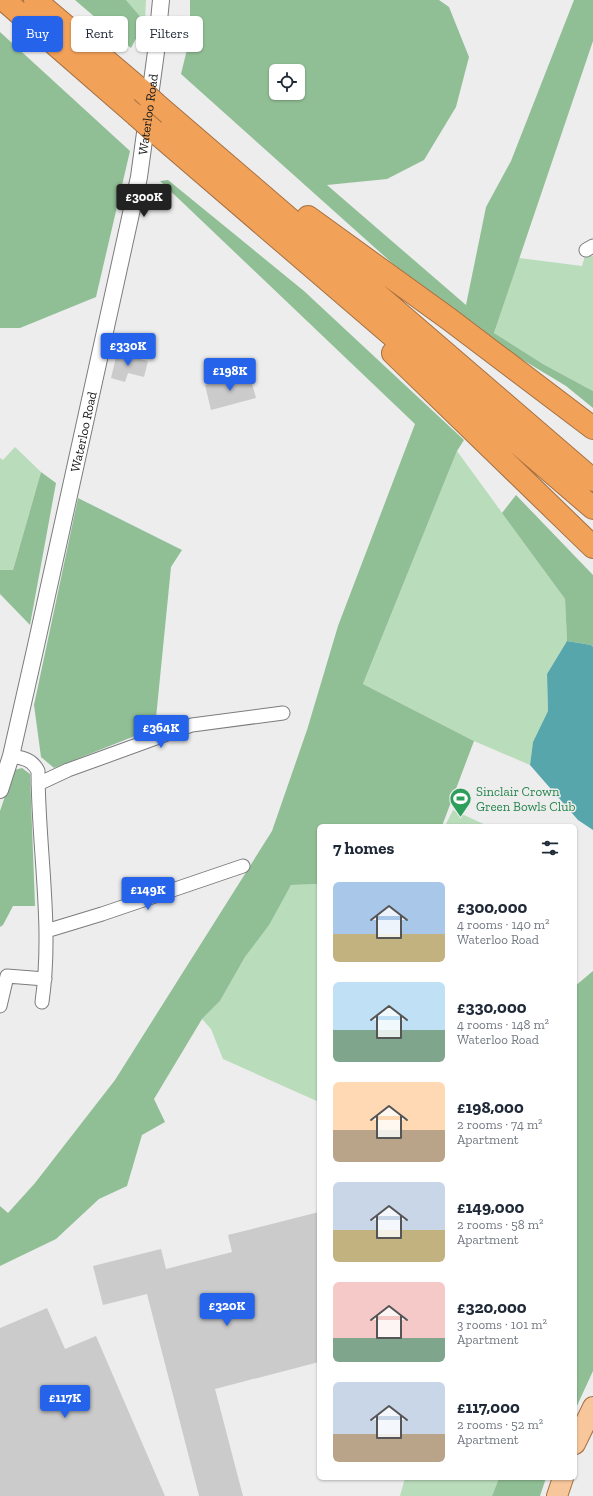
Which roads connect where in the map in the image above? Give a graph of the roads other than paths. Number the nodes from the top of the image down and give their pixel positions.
1 (4, 0) edge
2 (35, 0) edge
3 (161, 0) edge
4 (154, 102) junction
5 (246, 210) junction
6 (593, 428) edge
7 (593, 480) edge
8 (593, 508) edge
9 (593, 547) edge
10 (283, 713) dead end
11 (11, 756) junction
12 (38, 784) junction
13 (0, 789) edge
14 (243, 866) dead end
15 (46, 931) junction
16 (45, 979) junction
17 (42, 1002) dead end
18 (0, 1006) edge
19 (593, 1407) edge
20 (577, 1440) edge
21 (562, 1480) edge
22 (557, 1496) edge

1 - 5 highway, bridge
2 - 4 highway
3 - 11 street, Waterloo Road
4 - 6 highway
4 - 7 highway
5 - 8 highway
5 - 9 highway
10 - 12 street
11 - 12 street
11 - 13 street, Waterloo Road
12 - 15 street
14 - 15 street
15 - 16 street
16 - 17 street
16 - 18 street
19 - 20 main road
21 - 22 main road

